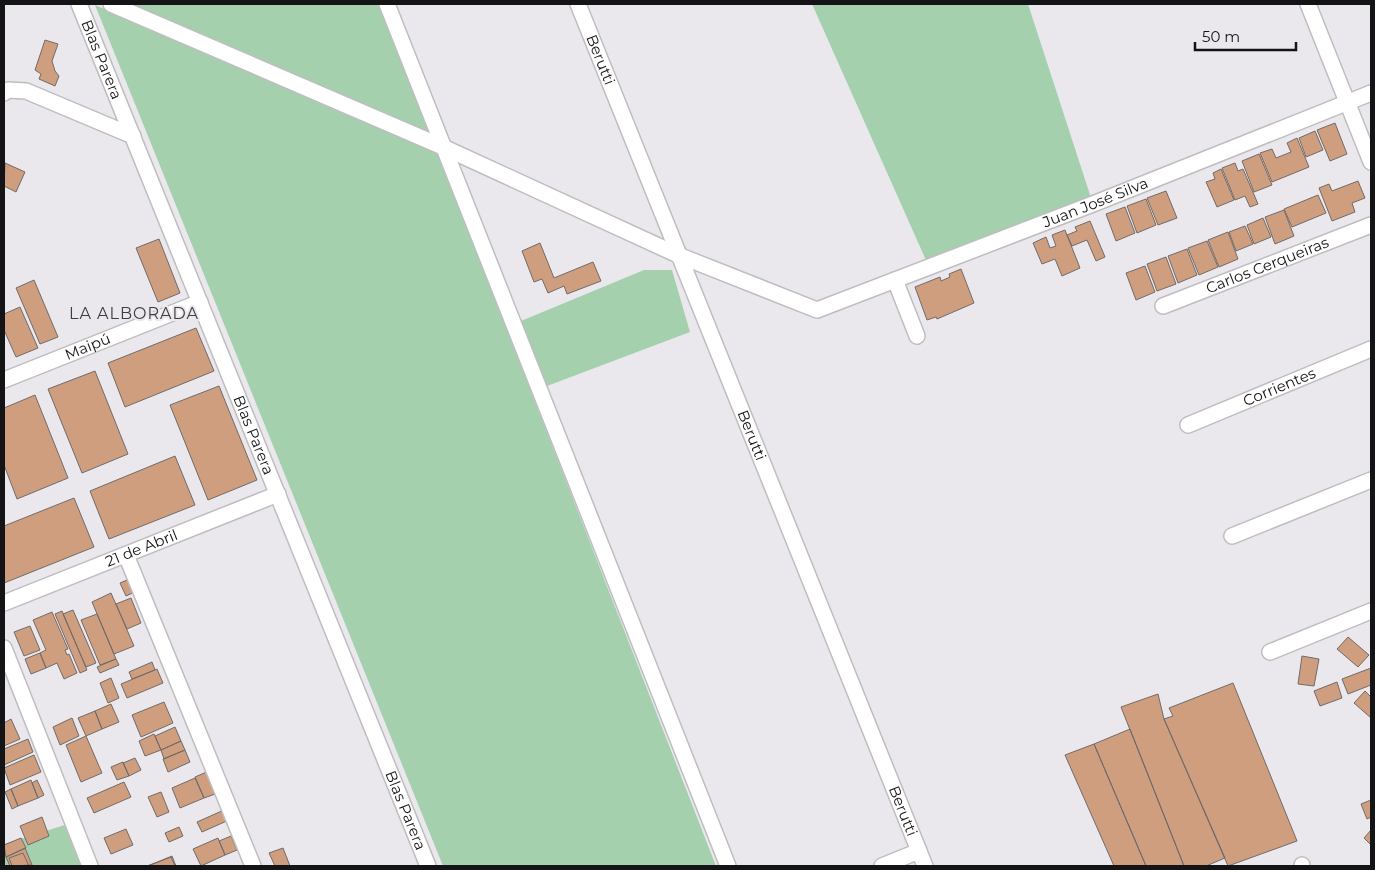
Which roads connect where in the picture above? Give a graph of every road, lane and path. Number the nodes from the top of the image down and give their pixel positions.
1 (79, 4) edge
2 (111, 4) edge
3 (387, 4) edge
4 (578, 4) edge
5 (1308, 4) edge
6 (4, 93) edge
7 (1371, 93) edge
8 (1347, 103) junction
9 (133, 136) junction
10 (443, 147) junction
11 (1371, 162) edge
12 (1371, 224) edge
13 (678, 255) junction
14 (895, 280) junction
15 (200, 302) junction
16 (1163, 306) dead end
17 (917, 336) dead end
18 (1371, 350) edge
19 (4, 380) edge
20 (1188, 425) dead end
21 (1371, 480) edge
22 (278, 494) junction
23 (1232, 536) dead end
24 (126, 554) junction
25 (4, 603) edge
26 (1371, 611) edge
27 (4, 648) edge
28 (1270, 652) dead end
29 (919, 851) junction
30 (90, 866) edge
31 (252, 866) edge
32 (428, 866) edge
33 (728, 866) edge
34 (882, 866) edge
35 (925, 866) edge

1 - 9 street, Blas Parera
2 - 10 street
3 - 10 street
4 - 13 street, Berutti
5 - 8 street
6 - 9 street
7 - 8 street, Juan José Silva
8 - 11 street
8 - 14 street, Juan José Silva
9 - 15 street, Blas Parera
10 - 13 street
10 - 33 street
12 - 16 street, Carlos Cerqueiras
13 - 14 street, Juan José Silva
13 - 29 street, Berutti
14 - 17 street
15 - 19 street, Maipú
15 - 22 street, Blas Parera
18 - 20 street, Corrientes
21 - 23 street
22 - 24 street, 21 de Abril
22 - 32 street, Blas Parera
24 - 25 street, 21 de Abril
24 - 31 street
26 - 28 street
27 - 30 street
29 - 34 street
29 - 35 street, Berutti

